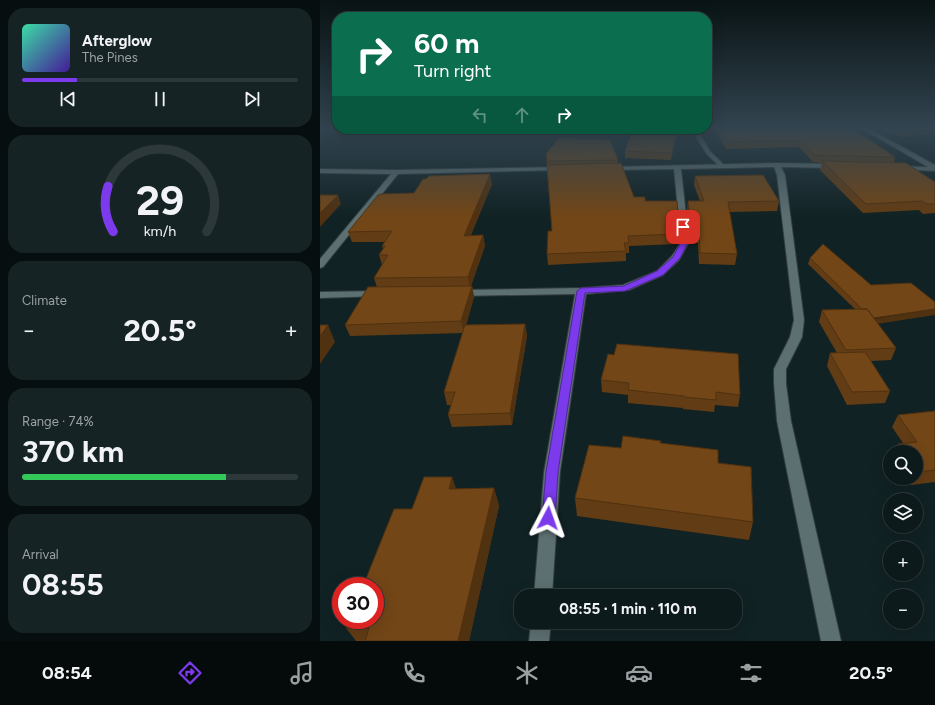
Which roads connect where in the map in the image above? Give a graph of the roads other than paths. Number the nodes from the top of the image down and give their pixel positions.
1 (713, 157) edge
2 (915, 157) edge
3 (777, 165) junction
4 (722, 166) junction
5 (840, 166) edge
6 (677, 167) junction
7 (599, 168) edge
8 (895, 168) edge
9 (935, 168) edge
10 (568, 169) edge
11 (320, 171) edge
12 (396, 172) junction
13 (320, 265) edge
14 (581, 291) junction
15 (447, 293) edge
16 (383, 294) edge
17 (320, 295) edge
18 (544, 589) edge
19 (540, 629) edge
20 (539, 641) edge
21 (831, 641) edge

1 - 4 street
2 - 9 street
3 - 4 street
3 - 5 street
3 - 21 street
4 - 6 street
6 - 7 street
6 - 14 street
8 - 9 street
10 - 12 street
11 - 12 street
12 - 13 street
14 - 15 street
14 - 18 street
16 - 17 street
19 - 20 street

